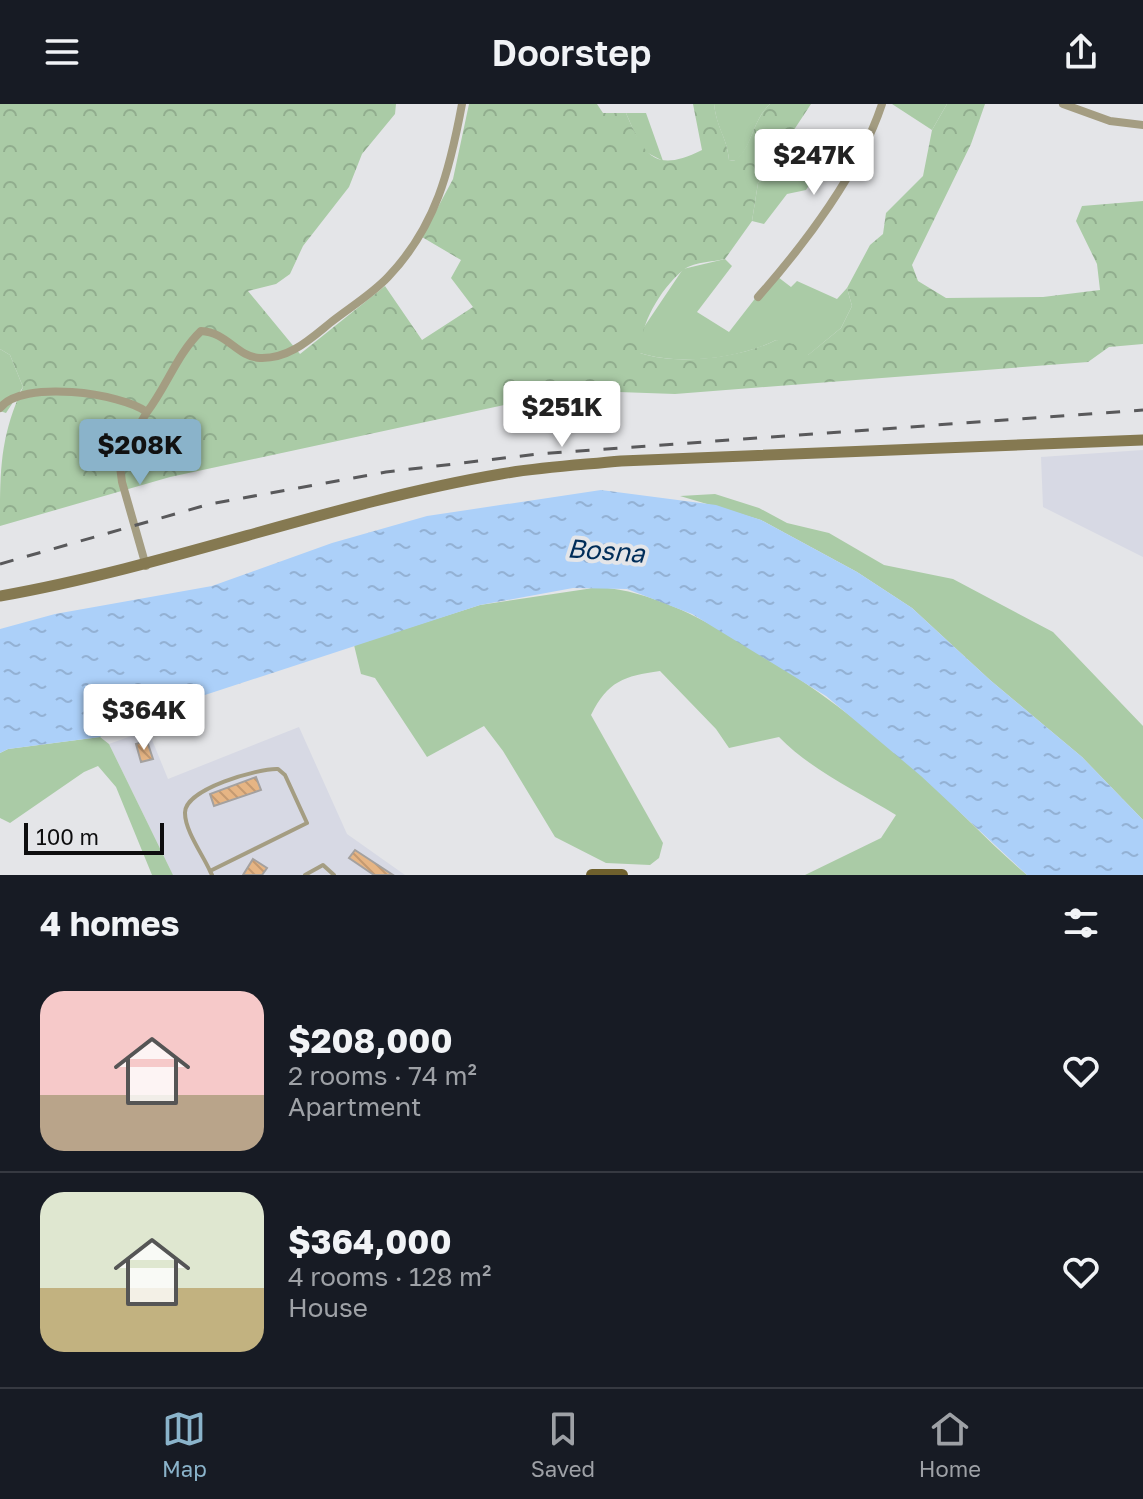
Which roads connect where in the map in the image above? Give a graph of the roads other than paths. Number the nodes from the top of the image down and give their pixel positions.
1 (462, 104) edge
2 (882, 104) edge
3 (1063, 104) edge
4 (1143, 125) edge
5 (758, 297) dead end
6 (0, 408) edge
7 (147, 412) junction
8 (1143, 440) edge
9 (146, 566) junction
10 (0, 596) edge
11 (211, 873) edge
12 (305, 875) edge
13 (334, 875) edge
14 (592, 875) edge
15 (622, 875) edge

1 - 7 street
2 - 5 street
3 - 4 street
6 - 7 street
7 - 9 street
8 - 9 main road
9 - 10 main road
11 - 11 lane
12 - 13 lane
14 - 15 main road

